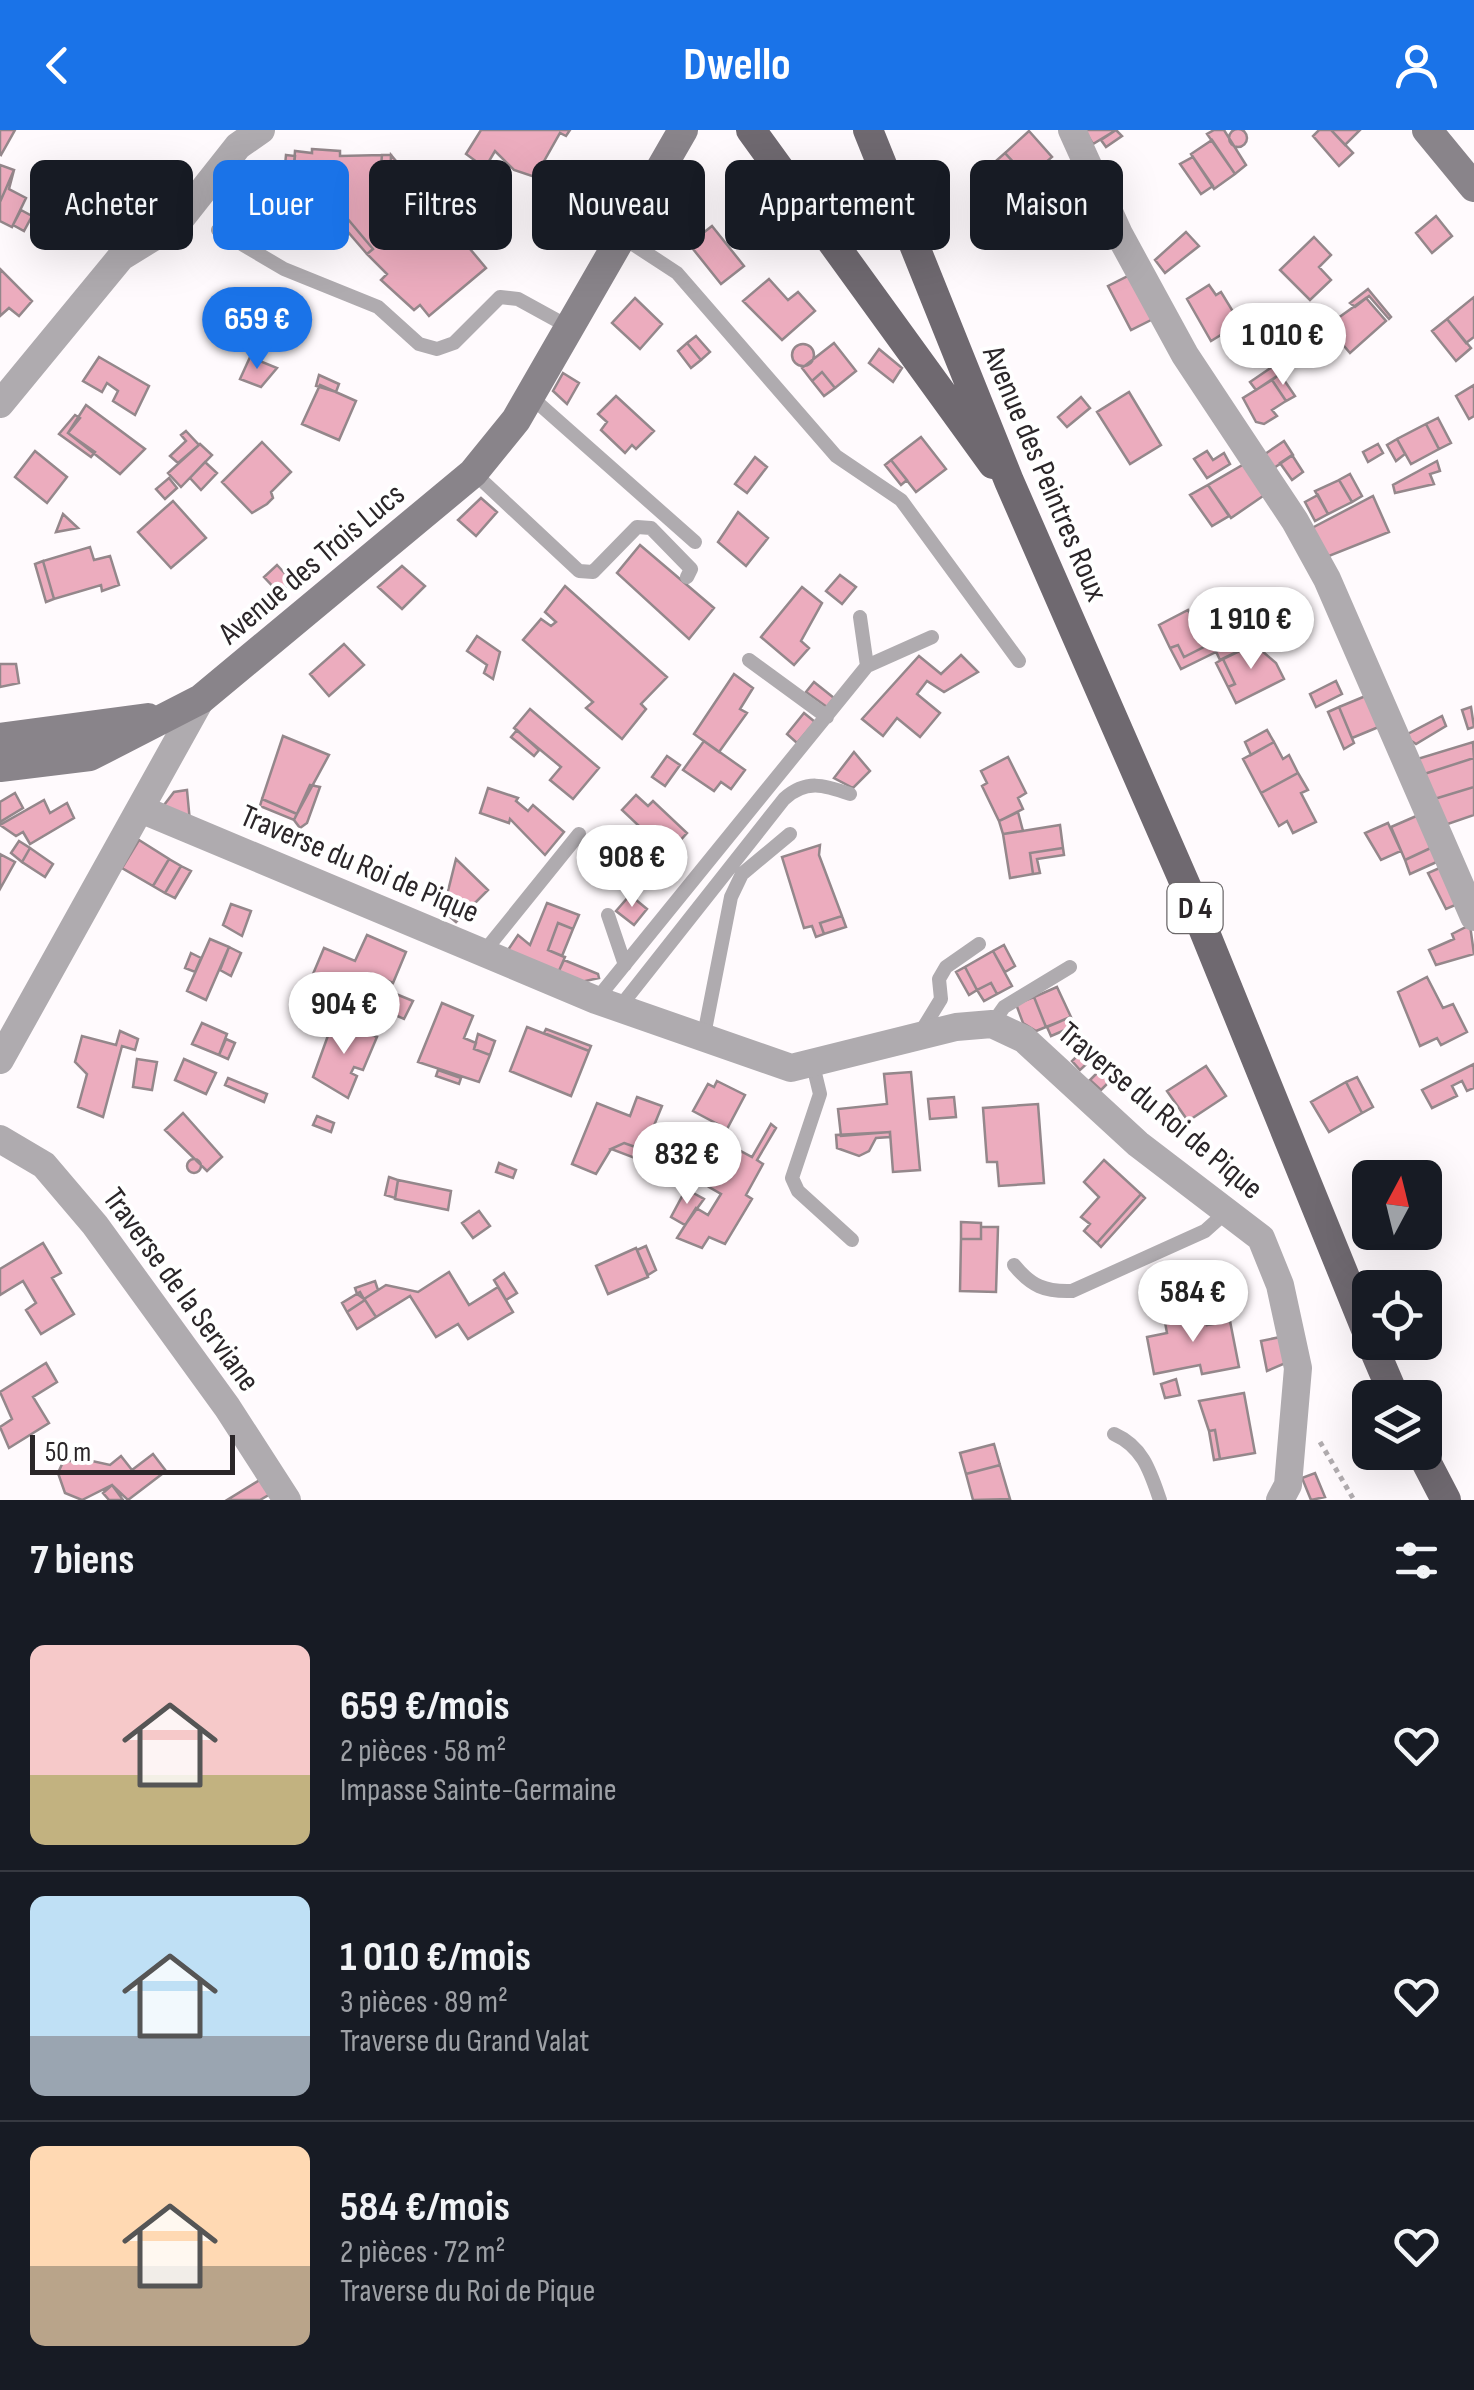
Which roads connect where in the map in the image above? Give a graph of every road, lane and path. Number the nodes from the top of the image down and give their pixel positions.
1 (261, 130) edge
2 (683, 130) edge
3 (751, 130) edge
4 (868, 130) edge
5 (1072, 130) edge
6 (1426, 130) edge
7 (666, 160) edge
8 (1474, 187) edge
9 (253, 250) edge
10 (614, 250) edge
11 (642, 250) edge
12 (570, 327) junction
13 (530, 396) junction
14 (0, 404) edge
15 (473, 472) junction
16 (1009, 481) junction
17 (696, 542) dead end
18 (688, 578) dead end
19 (860, 616) dead end
20 (932, 638) dead end
21 (750, 660) dead end
22 (1019, 660) dead end
23 (867, 666) junction
24 (201, 699) junction
25 (166, 715) junction
26 (827, 718) junction
27 (0, 738) edge
28 (0, 767) edge
29 (850, 794) dead end
30 (143, 810) junction
31 (579, 834) dead end
32 (790, 834) dead end
33 (1471, 902) edge
34 (608, 915) dead end
35 (979, 944) dead end
36 (483, 953) junction
37 (625, 965) junction
38 (1070, 967) dead end
39 (608, 1004) junction
40 (992, 1024) junction
41 (704, 1034) junction
42 (918, 1036) junction
43 (0, 1060) edge
44 (812, 1060) junction
45 (0, 1139) edge
46 (1224, 1214) junction
47 (852, 1240) dead end
48 (1014, 1265) dead end
49 (1352, 1294) edge
50 (1114, 1434) dead end
51 (1319, 1440) dead end
52 (1426, 1470) edge
53 (1430, 1470) edge
54 (288, 1500) edge
55 (1160, 1500) edge
56 (1280, 1500) edge
57 (1354, 1500) edge
58 (1436, 1500) edge
59 (1446, 1500) edge

1 - 14 street
2 - 7 main road, Avenue des Trois Lucs
3 - 16 main road
4 - 16 main road, Avenue des Peintres Roux / D 4
5 - 33 street
6 - 8 main road
9 - 12 lane
10 - 12 main road, Avenue des Trois Lucs
11 - 22 lane
12 - 13 main road, Avenue des Trois Lucs
13 - 15 main road, Avenue des Trois Lucs
13 - 17 lane
15 - 18 lane
15 - 24 main road, Avenue des Trois Lucs
16 - 49 main road, Avenue des Peintres Roux / D 4
19 - 23 lane
20 - 23 lane
21 - 26 lane
23 - 26 lane
24 - 25 main road
24 - 30 street, Avenue des Trois Lucs
25 - 27 main road
25 - 28 main road
26 - 37 lane
29 - 39 lane
30 - 36 street, Traverse du Roi de Pique
30 - 43 street, Avenue des Trois Lucs
31 - 36 lane
32 - 41 lane
34 - 37 lane
35 - 42 lane
36 - 39 street, Traverse du Roi de Pique
37 - 39 lane
38 - 40 lane
39 - 41 street, Traverse du Roi de Pique
40 - 42 street, Traverse du Roi de Pique
40 - 46 street, Traverse du Roi de Pique
41 - 44 street, Traverse du Roi de Pique
42 - 44 street, Traverse du Roi de Pique
44 - 47 lane
45 - 54 street, Traverse de la Serviane
46 - 48 lane
46 - 56 street, Traverse du Roi de Pique
50 - 55 lane
51 - 57 path
52 - 58 main road
53 - 59 main road

